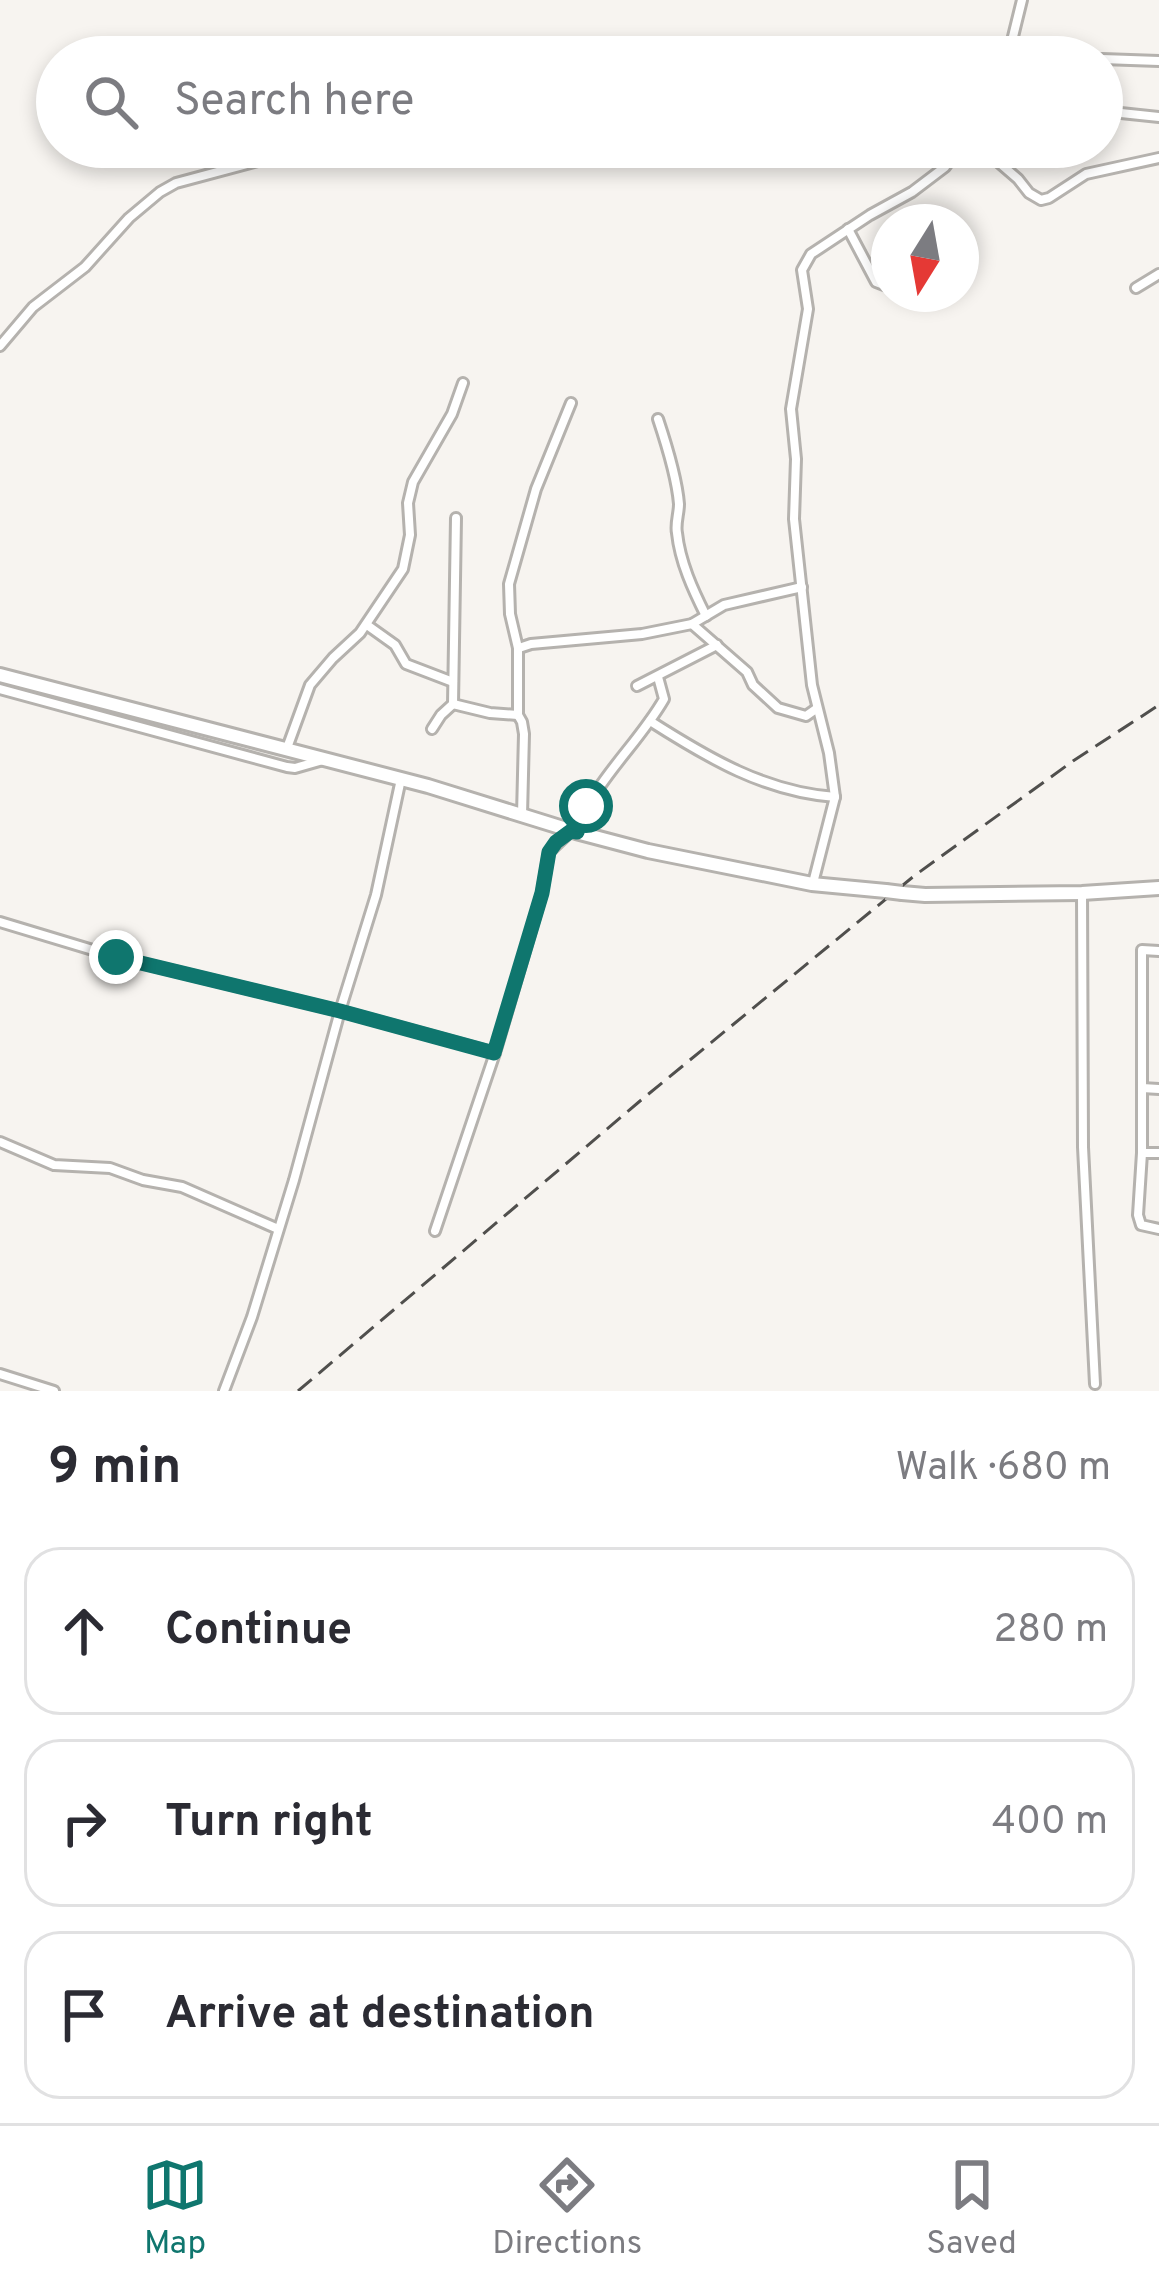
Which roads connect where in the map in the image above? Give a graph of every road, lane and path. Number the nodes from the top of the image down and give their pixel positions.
1 (1022, 0) edge
2 (1013, 36) edge
3 (1123, 60) edge
4 (1159, 61) edge
5 (1123, 113) edge
6 (1159, 117) edge
7 (1159, 158) edge
8 (1123, 166) edge
9 (231, 168) edge
10 (944, 168) edge
11 (1005, 168) edge
12 (1113, 168) edge
13 (848, 229) junction
14 (871, 273) edge
15 (1159, 274) edge
16 (1136, 288) dead end
17 (0, 346) edge
18 (463, 383) dead end
19 (571, 403) dead end
20 (658, 419) dead end
21 (456, 518) dead end
22 (802, 586) junction
23 (706, 616) junction
24 (692, 624) junction
25 (367, 625) junction
26 (717, 645) junction
27 (518, 648) junction
28 (0, 675) edge
29 (658, 677) junction
30 (453, 682) junction
31 (638, 686) dead end
32 (0, 689) edge
33 (453, 704) junction
34 (816, 709) junction
35 (518, 715) junction
36 (650, 721) junction
37 (432, 729) dead end
38 (287, 748) junction
39 (327, 759) junction
40 (401, 779) junction
41 (835, 797) junction
42 (522, 816) junction
43 (574, 832) junction
44 (812, 884) junction
45 (1159, 888) edge
46 (1082, 893) junction
47 (0, 922) edge
48 (1159, 951) edge
49 (340, 1011) junction
50 (1142, 1022) junction
51 (1159, 1022) edge
52 (494, 1053) junction
53 (1142, 1088) junction
54 (1159, 1089) edge
55 (0, 1142) edge
56 (1142, 1153) junction
57 (1159, 1153) edge
58 (278, 1229) junction
59 (1159, 1229) edge
60 (435, 1231) dead end
61 (0, 1374) edge
62 (1095, 1384) dead end
63 (54, 1391) edge
64 (224, 1391) edge

1 - 2 street
3 - 4 street
5 - 6 street
7 - 8 street
9 - 17 street
10 - 13 street
11 - 12 street
13 - 14 street
13 - 22 street
15 - 16 street
18 - 25 street
19 - 27 street
20 - 23 street
21 - 30 street
22 - 23 street
22 - 34 street
23 - 24 street
24 - 26 street
24 - 27 street
25 - 30 street
25 - 38 street
26 - 29 street
26 - 34 street
27 - 35 street
28 - 38 main road
29 - 31 street
29 - 36 street
30 - 33 street
32 - 39 street
33 - 35 street
33 - 37 street
34 - 41 street
35 - 42 street
36 - 41 street
36 - 43 street
38 - 39 main road
39 - 40 main road
40 - 42 main road
40 - 49 street
41 - 44 street
42 - 43 main road
43 - 44 main road
43 - 52 street
44 - 46 main road, bridge
45 - 46 main road
46 - 62 street
47 - 49 street
48 - 50 street
49 - 52 street
49 - 58 street
50 - 51 street
50 - 53 street
52 - 60 street
53 - 54 street
53 - 56 street
55 - 58 street
56 - 57 street
56 - 59 street
58 - 64 street
61 - 63 street

